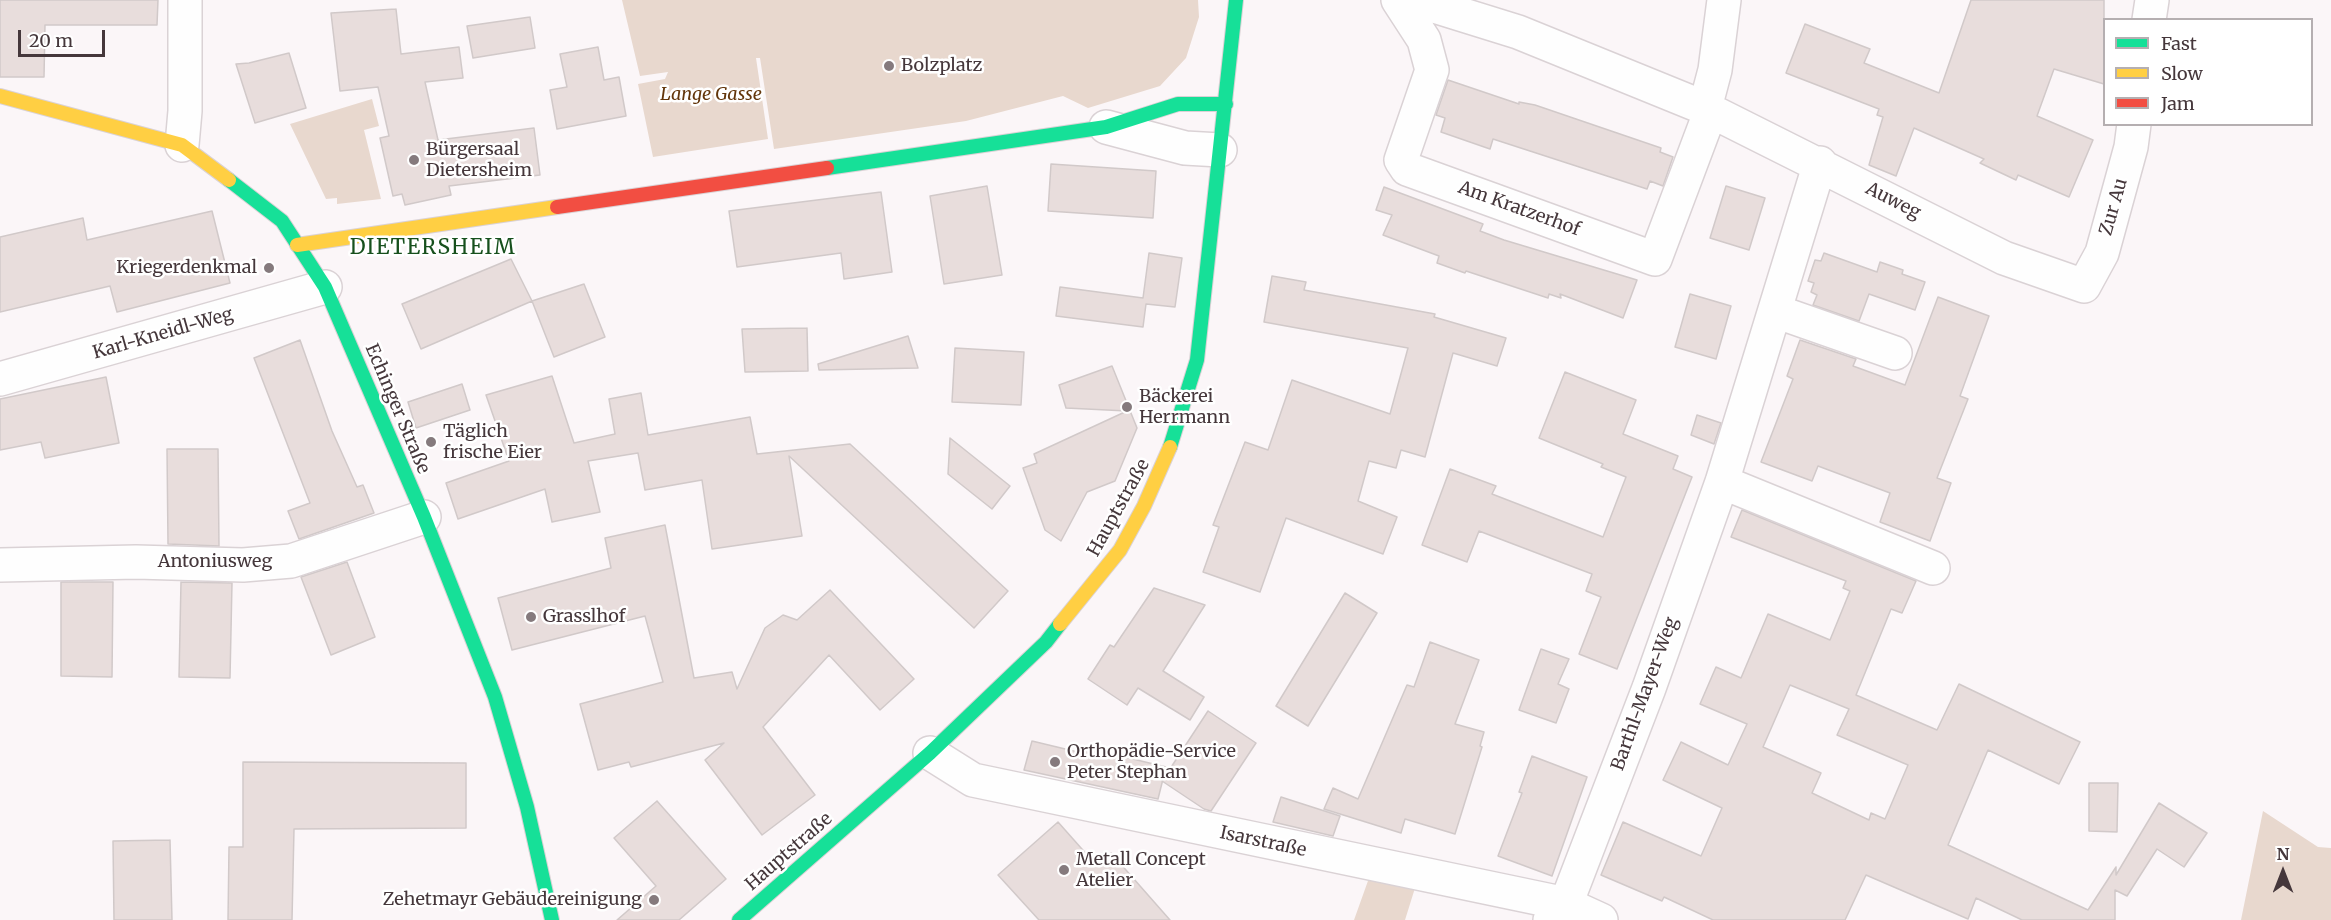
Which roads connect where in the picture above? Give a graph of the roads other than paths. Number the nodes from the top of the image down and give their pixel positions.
1 (185, 0) edge
2 (1236, 0) edge
3 (1398, 0) edge
4 (1415, 0) edge
5 (1724, 0) edge
6 (2152, 0) edge
7 (2149, 18) edge
8 (0, 96) edge
9 (1226, 104) junction
10 (1708, 109) junction
11 (2134, 126) edge
12 (1106, 127) junction
13 (182, 145) junction
14 (1220, 150) junction
15 (1821, 163) junction
16 (297, 244) junction
17 (2084, 286) joint
18 (325, 287) junction
19 (1775, 311) junction
20 (1895, 353) dead end
21 (0, 379) edge
22 (1722, 482) junction
23 (424, 517) junction
24 (0, 566) edge
25 (1933, 568) dead end
26 (930, 753) junction
27 (1558, 912) edge
28 (552, 920) edge
29 (739, 920) edge
30 (1601, 920) edge

1 - 13 street
2 - 9 street, Hauptstraße
3 - 10 street, Am Kratzerhof
4 - 10 street, Auweg
5 - 10 street
6 - 7 street
8 - 13 street, Echinger Straße
9 - 12 street
9 - 14 street, Hauptstraße
10 - 15 street, Auweg
11 - 17 street, Zur Au
12 - 14 street
12 - 16 street
13 - 16 street, Echinger Straße
14 - 26 street, Hauptstraße
15 - 17 street, Auweg
15 - 19 street, Barthl-Mayer-Weg
16 - 18 street, Echinger Straße
18 - 21 street, Karl-Kneidl-Weg
18 - 23 street, Echinger Straße
19 - 20 street
19 - 22 street, Barthl-Mayer-Weg
22 - 25 street
22 - 27 street, Barthl-Mayer-Weg
23 - 24 street, Antoniusweg
23 - 28 street, Echinger Straße
26 - 27 street, Isarstraße
26 - 29 street, Hauptstraße
27 - 30 street, Isarstraße

